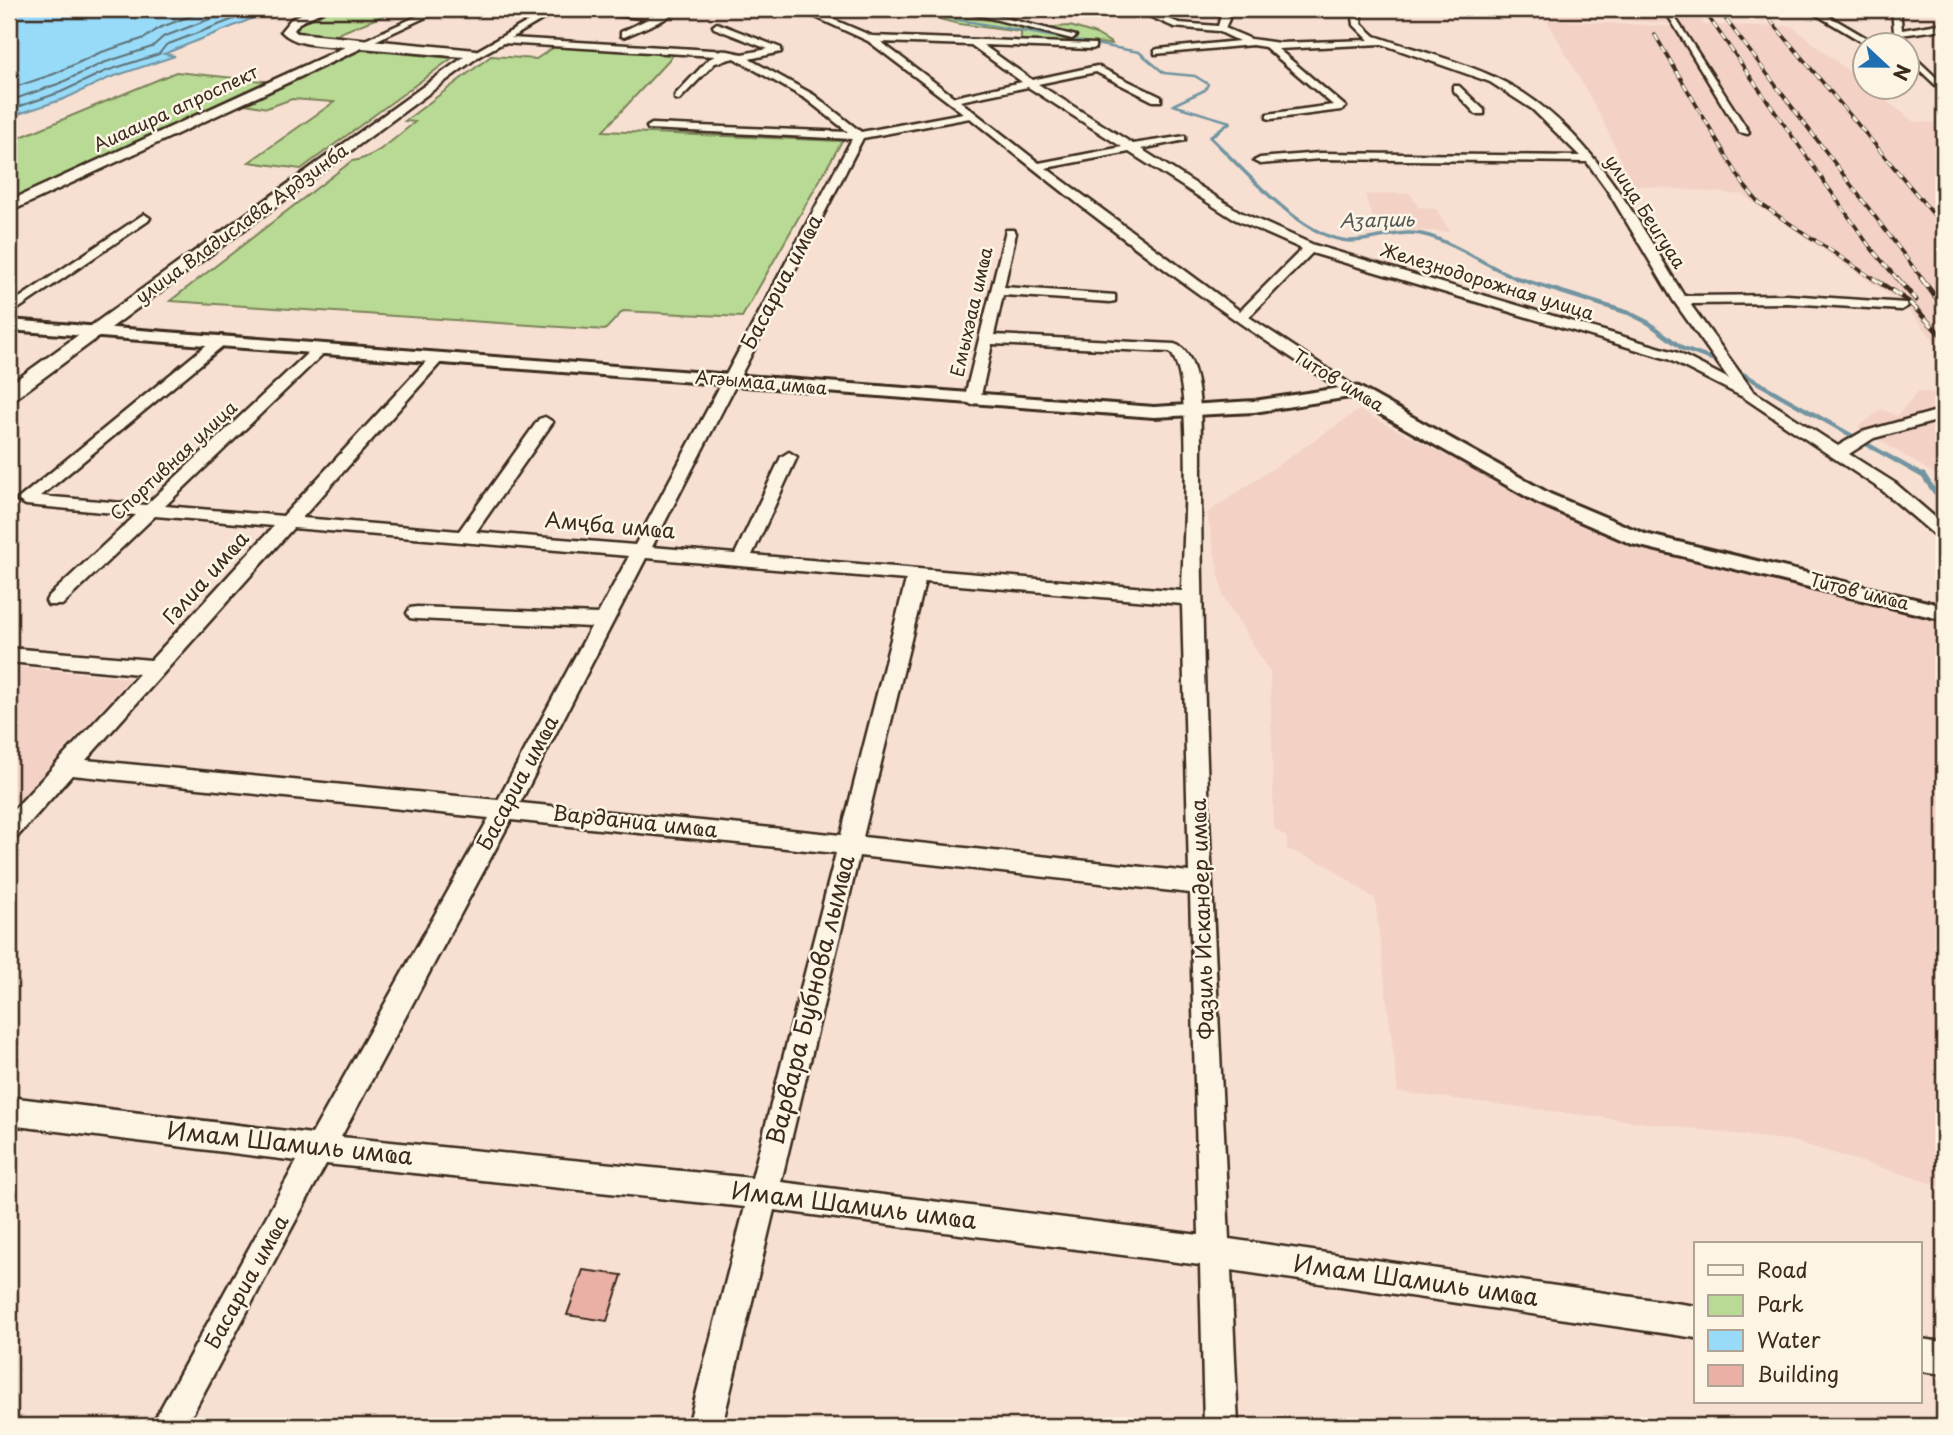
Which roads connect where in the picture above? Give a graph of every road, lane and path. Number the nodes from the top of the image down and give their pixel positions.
1 (321, 9) edge
2 (439, 9) edge
3 (556, 9) edge
4 (567, 9) edge
5 (676, 9) edge
6 (802, 9) edge
7 (959, 9) edge
8 (1137, 9) edge
9 (1220, 9) edge
10 (1356, 9) edge
11 (1811, 9) edge
12 (1896, 9) edge
13 (660, 18) junction
14 (1672, 19) dead end
15 (717, 26) dead end
16 (1944, 26) edge
17 (1220, 29) junction
18 (1852, 32) edge
19 (1898, 32) edge
20 (1905, 32) edge
21 (639, 37) dead end
22 (871, 39) junction
23 (309, 40) junction
24 (503, 40) junction
25 (713, 40) dead end
26 (971, 41) junction
27 (1252, 42) junction
28 (1381, 42) junction
29 (1071, 43) junction
30 (359, 45) junction
31 (1092, 46) dead end
32 (1268, 46) junction
33 (1158, 52) dead end
34 (476, 54) junction
35 (338, 55) junction
36 (735, 55) junction
37 (1922, 69) edge
38 (1922, 71) edge
39 (1927, 74) junction
40 (1031, 84) junction
41 (1456, 88) dead end
42 (1944, 90) edge
43 (679, 97) dead end
44 (1157, 99) dead end
45 (952, 100) junction
46 (1480, 112) dead end
47 (972, 115) junction
48 (1271, 116) dead end
49 (652, 127) dead end
50 (1744, 132) dead end
51 (859, 136) junction
52 (1181, 138) dead end
53 (1130, 149) junction
54 (1590, 159) junction
55 (1260, 161) dead end
56 (1037, 167) junction
57 (9, 207) edge
58 (144, 218) dead end
59 (1010, 233) dead end
60 (1310, 248) junction
61 (997, 291) junction
62 (1110, 298) dead end
63 (1680, 300) junction
64 (1901, 306) dead end
65 (9, 311) edge
66 (1241, 318) junction
67 (9, 325) edge
68 (93, 332) junction
69 (986, 339) junction
70 (220, 341) junction
71 (320, 349) junction
72 (437, 358) junction
73 (730, 381) junction
74 (1353, 391) junction
75 (9, 394) edge
76 (1748, 394) junction
77 (972, 400) junction
78 (1192, 412) junction
79 (1944, 414) edge
80 (545, 422) dead end
81 (1843, 450) junction
82 (789, 457) dead end
83 (150, 510) junction
84 (288, 522) junction
85 (1943, 533) edge
86 (464, 536) junction
87 (640, 551) junction
88 (741, 560) junction
89 (917, 575) junction
90 (1191, 598) junction
91 (55, 601) dead end
92 (417, 613) dead end
93 (1944, 613) edge
94 (603, 621) junction
95 (9, 655) edge
96 (155, 668) junction
97 (66, 766) junction
98 (505, 809) junction
99 (9, 830) edge
100 (850, 845) junction
101 (1202, 884) junction
102 (9, 1111) edge
103 (320, 1149) junction
104 (763, 1194) junction
105 (1214, 1252) junction
106 (1694, 1322) edge
107 (1922, 1355) edge
108 (1944, 1358) edge
109 (168, 1426) edge
110 (705, 1426) edge
111 (1221, 1426) edge

1 - 23 main road
2 - 30 street
3 - 24 street
4 - 13 street
5 - 13 street
6 - 22 street, Титов имҩа
7 - 29 street
8 - 17 street
9 - 17 street
10 - 28 street, улица Беигуаа
11 - 18 street
12 - 19 street
13 - 21 street
14 - 50 street
15 - 36 street
16 - 20 street
17 - 27 street
22 - 26 street
22 - 45 street, Титов имҩа
23 - 30 main road
23 - 35 main road
24 - 34 street
24 - 36 street
25 - 36 street
26 - 29 street
26 - 40 street, Железнодорожная улица
27 - 32 street
27 - 33 street
28 - 32 street
28 - 54 street, улица Беигуаа
29 - 31 street
30 - 34 main road
30 - 35 main road, Аиааира апроспект
32 - 48 street
34 - 68 main road, улица Владислава Ардзинба
35 - 57 main road, Аиааира апроспект
36 - 43 street
36 - 51 street
37 - 39 street
38 - 39 street
39 - 42 street
40 - 44 street
40 - 45 street
40 - 53 street, Железнодорожная улица
41 - 46 street
45 - 47 street, Титов имҩа
47 - 51 street
47 - 56 street, Титов имҩа
49 - 51 street
51 - 73 street, Басариа имҩа
52 - 53 street
53 - 56 street
53 - 60 street, Железнодорожная улица
54 - 55 street
54 - 63 street, улица Беигуаа
56 - 66 street, Титов имҩа
58 - 65 street
59 - 61 street, Емыхәаа имҩа
60 - 66 street
60 - 76 street, Железнодорожная улица
61 - 62 street
61 - 69 street, Емыхәаа имҩа
63 - 64 street
63 - 76 street, улица Беигуаа
66 - 74 street, Титов имҩа
67 - 68 street, Агәымаа имҩа
68 - 70 street, Агәымаа имҩа
68 - 75 main road, улица Владислава Ардзинба
69 - 77 street, Емыхәаа имҩа
69 - 78 street, Фазиль Искандер имҩа
70 - 71 street, Агәымаа имҩа
70 - 83 street, Амҷба имҩа
71 - 72 street, Агәымаа имҩа
71 - 83 street, Спортивная улица
72 - 73 street, Агәымаа имҩа
72 - 84 street, Гәлиа имҩа
73 - 77 street, Агәымаа имҩа
73 - 87 street, Басариа имҩа
74 - 78 street, Агәымаа имҩа
74 - 93 street, Титов имҩа
76 - 81 street
77 - 78 street, Агәымаа имҩа
78 - 90 street, Фазиль Искандер имҩа
79 - 81 street
80 - 86 street
81 - 85 street
82 - 88 street
83 - 84 street, Амҷба имҩа
83 - 91 street, Спортивная улица
84 - 86 street, Амҷба имҩа
84 - 96 street, Гәлиа имҩа
86 - 87 street, Амҷба имҩа
87 - 88 street, Амҷба имҩа
87 - 94 street, Басариа имҩа
88 - 89 street, Амҷба имҩа
89 - 90 street, Амҷба имҩа
89 - 100 street, Варвара Бубнова лымҩа
90 - 101 street, Фазиль Искандер имҩа
92 - 94 street
94 - 98 street, Басариа имҩа
95 - 96 street
96 - 97 street, Гәлиа имҩа
97 - 98 street, Варданиа имҩа
97 - 99 street, Гәлиа имҩа
98 - 100 street, Варданиа имҩа
98 - 103 street, Басариа имҩа
100 - 101 street, Варданиа имҩа
100 - 104 street, Варвара Бубнова лымҩа
101 - 105 street, Фазиль Искандер имҩа
102 - 103 street, Имам Шамиль имҩа
103 - 104 street, Имам Шамиль имҩа
103 - 109 street, Басариа имҩа
104 - 105 street, Имам Шамиль имҩа
104 - 110 street, Варвара Бубнова лымҩа
105 - 106 street, Имам Шамиль имҩа
105 - 111 street, Фазиль Искандер имҩа
107 - 108 street

